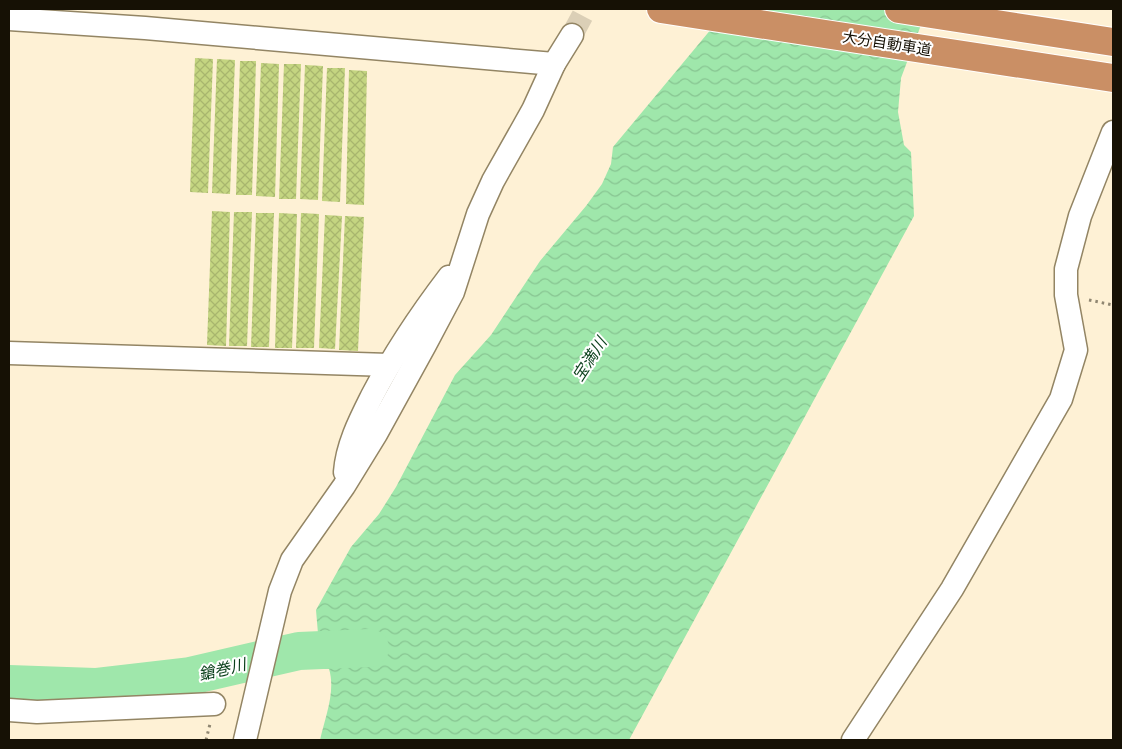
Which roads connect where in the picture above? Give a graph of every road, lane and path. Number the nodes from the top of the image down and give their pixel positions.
1 (661, 9) edge
2 (899, 9) edge
3 (148, 18) edge
4 (9, 19) edge
5 (572, 35) tunnel mouth
6 (1113, 42) edge
7 (554, 64) junction
8 (1113, 78) edge
9 (1113, 134) edge
10 (466, 254) junction
11 (9, 353) edge
12 (389, 365) junction
13 (344, 486) junction
14 (214, 704) dead end
15 (9, 710) edge
16 (245, 740) edge
17 (853, 740) edge

1 - 8 highway, 大分自動車道
2 - 6 highway
3 - 4 street
3 - 7 street
5 - 7 street
7 - 10 street
9 - 17 street
10 - 12 street
10 - 13 street
11 - 12 street
12 - 13 street
13 - 16 street
14 - 15 street

